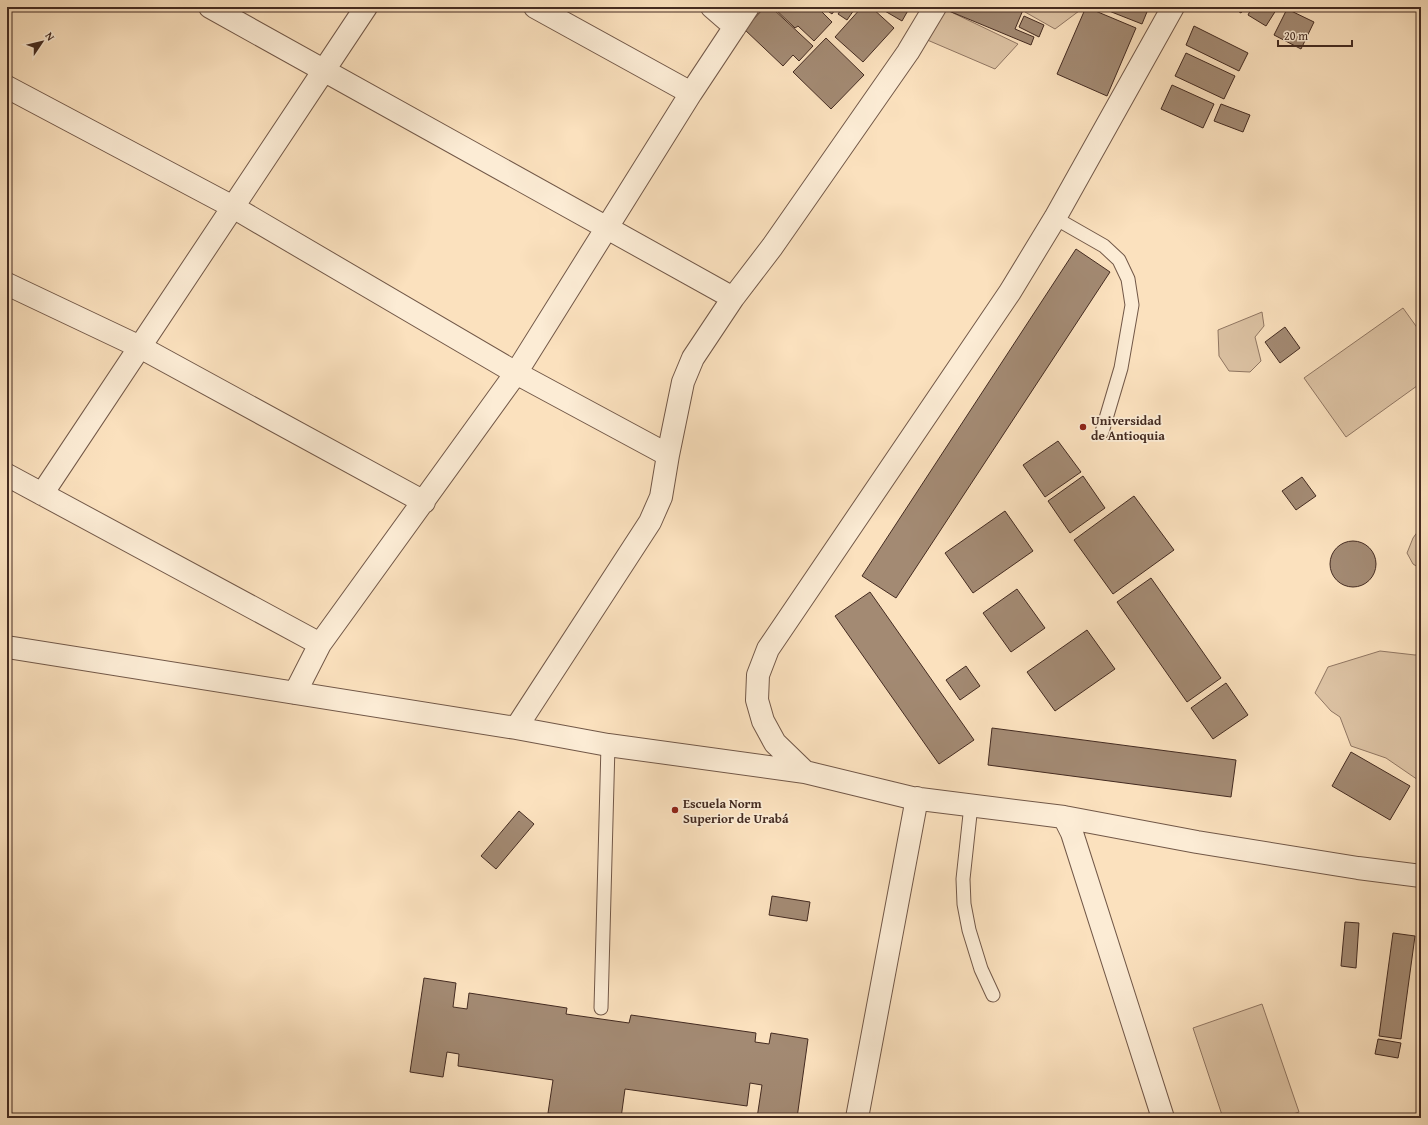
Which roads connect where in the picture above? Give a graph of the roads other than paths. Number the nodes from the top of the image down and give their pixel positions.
1 (210, 7) edge
2 (366, 7) edge
3 (535, 7) edge
4 (712, 7) edge
5 (748, 7) edge
6 (935, 7) edge
7 (1173, 7) edge
8 (735, 26) junction
9 (324, 70) junction
10 (7, 87) edge
11 (691, 93) junction
12 (233, 207) junction
13 (1055, 218) junction
14 (608, 228) junction
15 (7, 284) edge
16 (733, 298) junction
17 (140, 347) junction
18 (516, 373) junction
19 (1102, 432) dead end
20 (668, 455) junction
21 (7, 474) edge
22 (42, 494) junction
23 (424, 502) junction
24 (320, 644) junction
25 (7, 647) edge
26 (295, 693) junction
27 (516, 728) junction
28 (608, 744) junction
29 (805, 772) junction
30 (917, 798) junction
31 (971, 805) junction
32 (1064, 817) junction
33 (1421, 876) edge
34 (993, 995) dead end
35 (601, 1008) dead end
36 (857, 1118) edge
37 (1163, 1118) edge

1 - 9 street
2 - 9 street
3 - 11 street
4 - 8 street
5 - 8 street
6 - 16 street
7 - 13 street
8 - 11 street
9 - 12 street
9 - 14 street
10 - 12 street
11 - 14 street
12 - 17 street
12 - 18 street
13 - 19 lane
13 - 29 street
14 - 16 street
14 - 18 street
15 - 17 street
16 - 20 street
17 - 22 street
17 - 23 street
18 - 20 street
18 - 23 street
20 - 27 street
21 - 22 street
22 - 24 street
23 - 24 street
24 - 26 street
25 - 26 street
26 - 27 street
27 - 28 street
28 - 29 street
28 - 35 lane
29 - 30 street
30 - 31 street
30 - 36 street
31 - 32 street
31 - 34 lane
32 - 33 street
32 - 37 street

